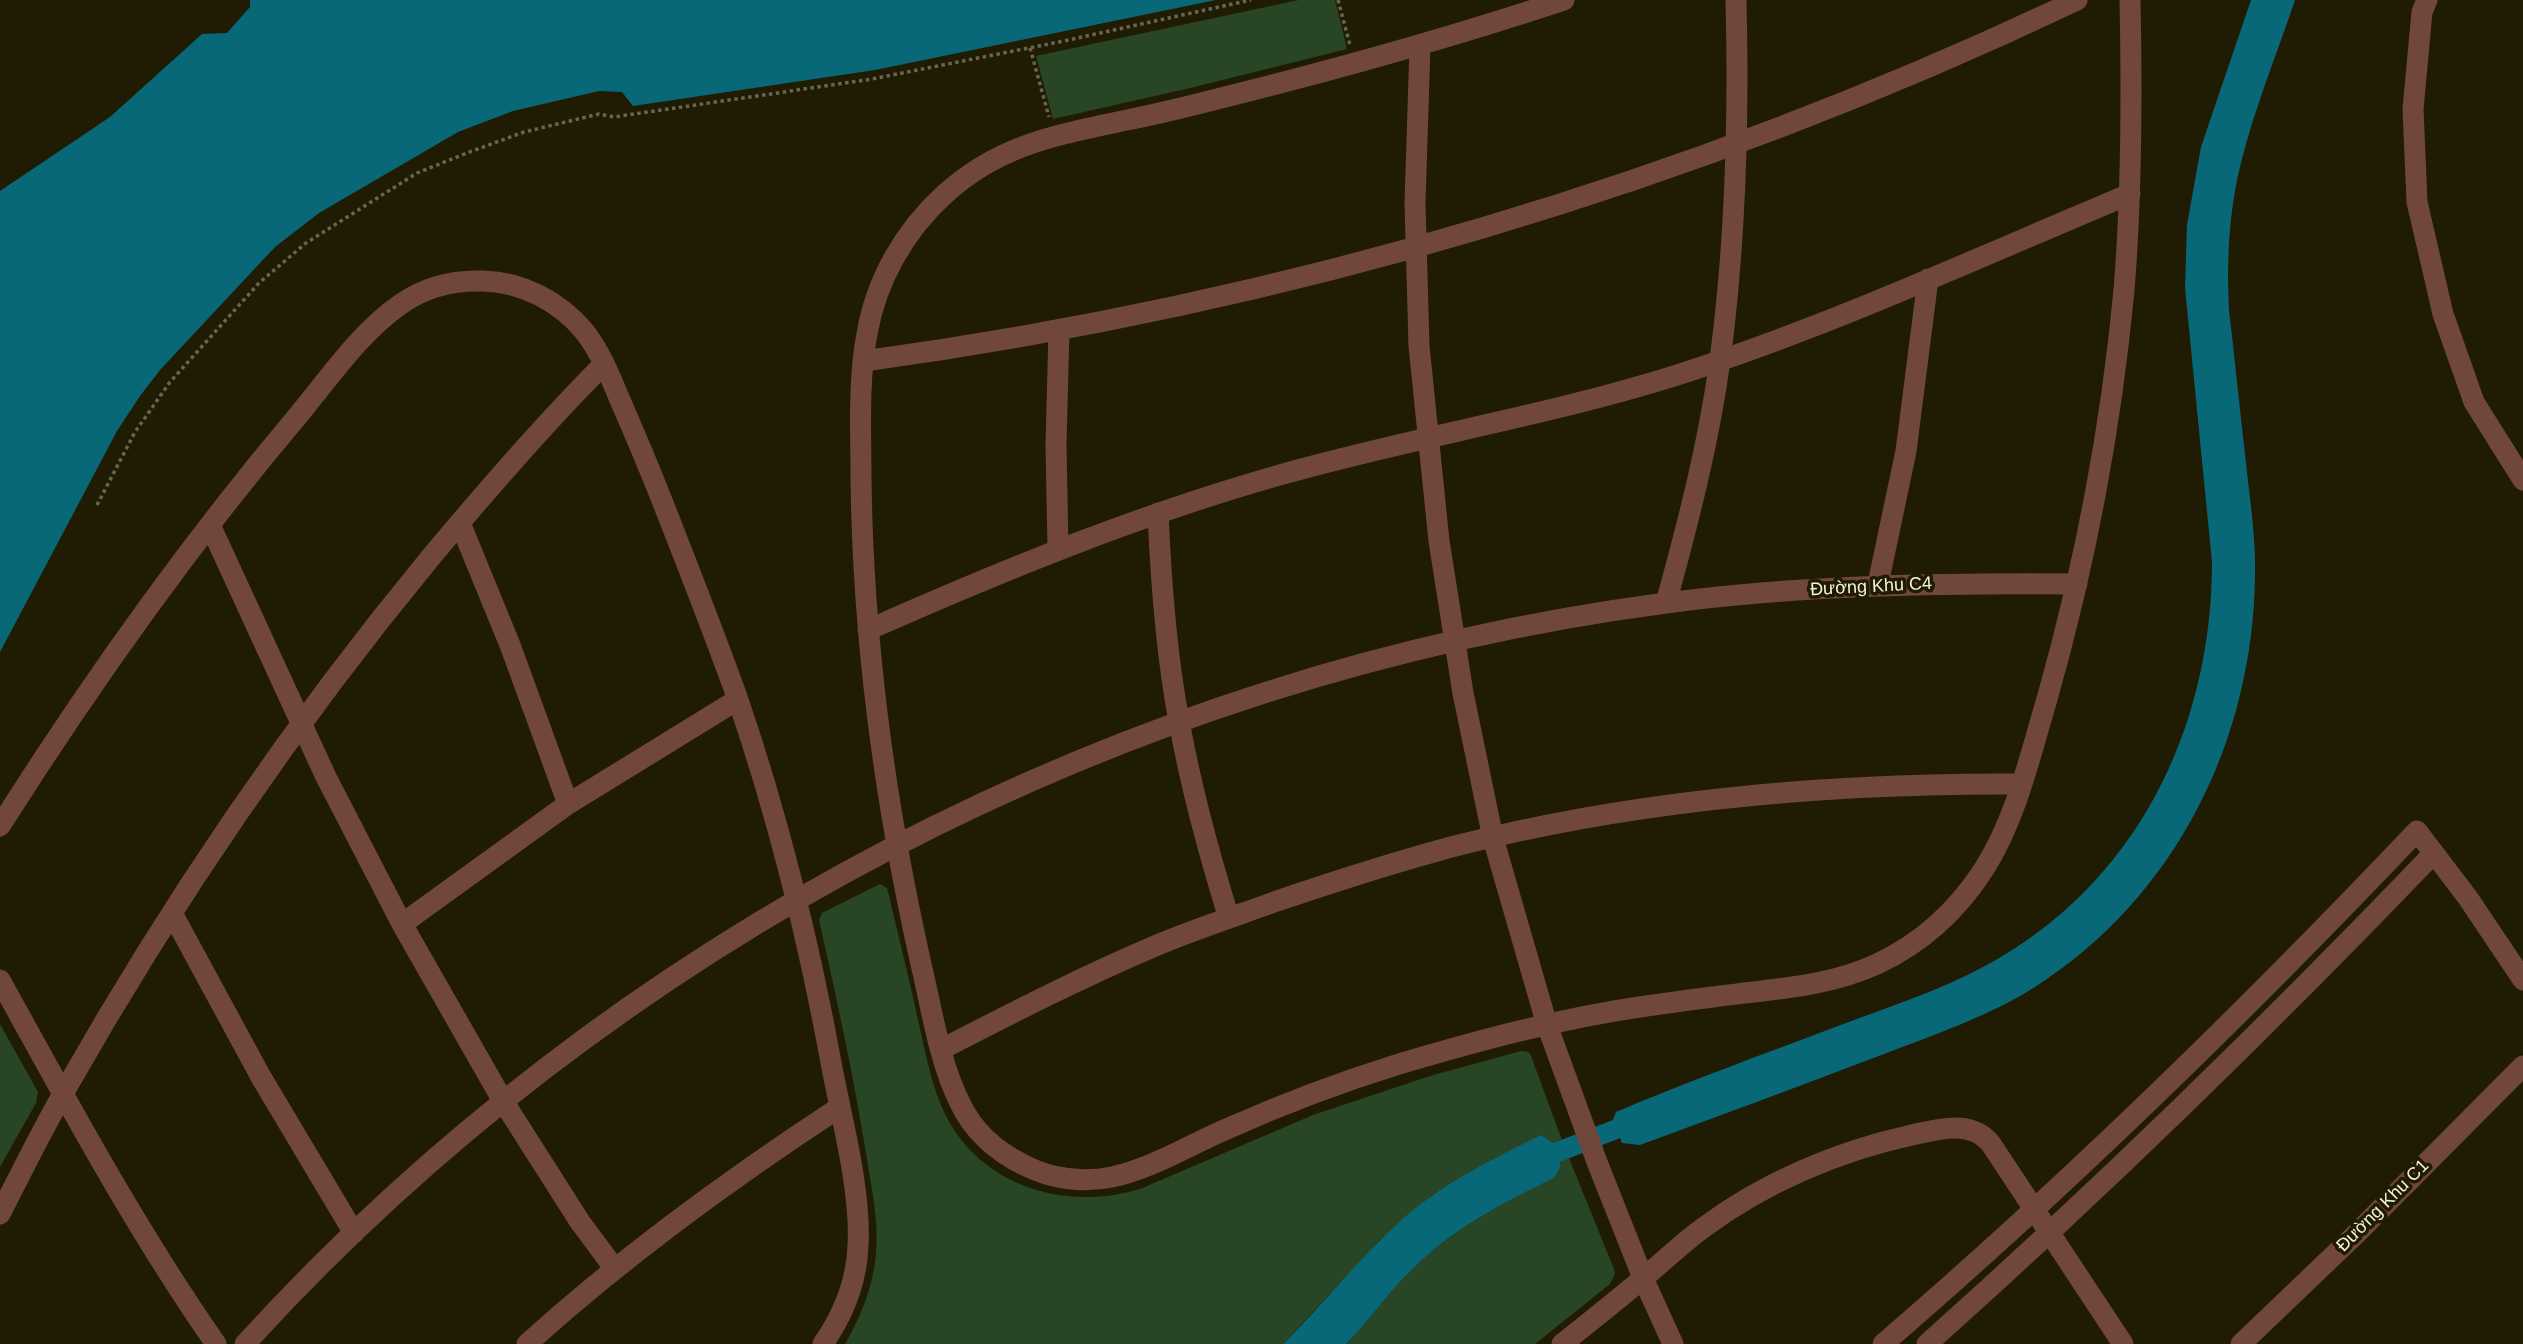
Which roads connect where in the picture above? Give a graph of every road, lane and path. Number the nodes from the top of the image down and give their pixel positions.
1 (1251, 0) edge
2 (1338, 0) edge
3 (1564, 0) edge
4 (1736, 0) edge
5 (2077, 0) edge
6 (2130, 0) edge
7 (2427, 0) edge
8 (1420, 46) junction
9 (1030, 48) junction
10 (1352, 52) dead end
11 (1051, 124) dead end
12 (1737, 144) junction
13 (2130, 194) junction
14 (1415, 248) junction
15 (1928, 279) junction
16 (1059, 330) junction
17 (864, 361) junction
18 (1720, 361) junction
19 (604, 364) junction
20 (1427, 439) junction
21 (2523, 480) edge
22 (97, 505) dead end
23 (1158, 513) junction
24 (460, 523) junction
25 (210, 525) junction
26 (1058, 549) junction
27 (1878, 584) junction
28 (2077, 584) junction
29 (1667, 603) junction
30 (868, 630) junction
31 (1454, 641) junction
32 (737, 700) junction
33 (1179, 721) junction
34 (301, 723) junction
35 (2020, 784) junction
36 (568, 804) junction
37 (0, 826) edge
38 (1493, 838) junction
39 (896, 846) junction
40 (2434, 853) junction
41 (796, 900) junction
42 (172, 913) junction
43 (1229, 918) junction
44 (402, 924) junction
45 (0, 980) edge
46 (2523, 980) edge
47 (1547, 1025) junction
48 (942, 1049) junction
49 (2523, 1066) edge
50 (63, 1094) junction
51 (503, 1101) junction
52 (840, 1107) junction
53 (2034, 1209) junction
54 (0, 1214) edge
55 (354, 1233) junction
56 (2049, 1234) junction
57 (615, 1269) junction
58 (1643, 1278) junction
59 (216, 1344) edge
60 (245, 1344) edge
61 (527, 1344) edge
62 (823, 1344) edge
63 (1562, 1344) edge
64 (1673, 1344) edge
65 (1883, 1344) edge
66 (1927, 1344) edge
67 (2123, 1344) edge
68 (2241, 1344) edge

1 - 9 path
2 - 10 path
3 - 8 street
4 - 12 street
5 - 12 street
6 - 13 street
7 - 21 street
8 - 14 street
8 - 17 street
9 - 11 path
9 - 22 path
12 - 14 street
12 - 18 street
13 - 15 street
13 - 28 street
14 - 16 street
14 - 20 street
15 - 18 street
15 - 27 street
16 - 17 street
16 - 26 street
17 - 30 street
18 - 20 street
18 - 29 street
19 - 24 street
19 - 25 street
19 - 32 street
20 - 23 street
20 - 31 street
23 - 26 street
23 - 33 street
24 - 34 street
24 - 36 street
25 - 34 street
25 - 37 street
26 - 30 street
27 - 28 street, Đường Khu C4
27 - 29 street, Đường Khu C4
28 - 35 street
29 - 31 street, Đường Khu C4
30 - 39 street
31 - 33 street, Đường Khu C4
31 - 38 street
32 - 36 street
32 - 41 street
33 - 39 street, Đường Khu C4
33 - 43 street
34 - 42 street
34 - 44 street
35 - 38 street
35 - 47 street
36 - 44 street
38 - 43 street
38 - 47 street
39 - 41 street, Đường Khu C4
39 - 48 street
40 - 46 street
40 - 53 street
40 - 56 street
41 - 51 street, Đường Khu C4
41 - 52 street
42 - 50 street
42 - 55 street
43 - 48 street
44 - 51 street
45 - 50 street
47 - 48 street
47 - 58 street
49 - 68 street, Đường Khu C1
50 - 54 street
50 - 59 street
51 - 55 street, Đường Khu C4
51 - 57 street
52 - 57 street
52 - 62 street
53 - 56 street
53 - 58 street
53 - 65 street
55 - 60 street, Đường Khu C4
56 - 66 street
56 - 67 street
57 - 61 street
58 - 63 street
58 - 64 street

